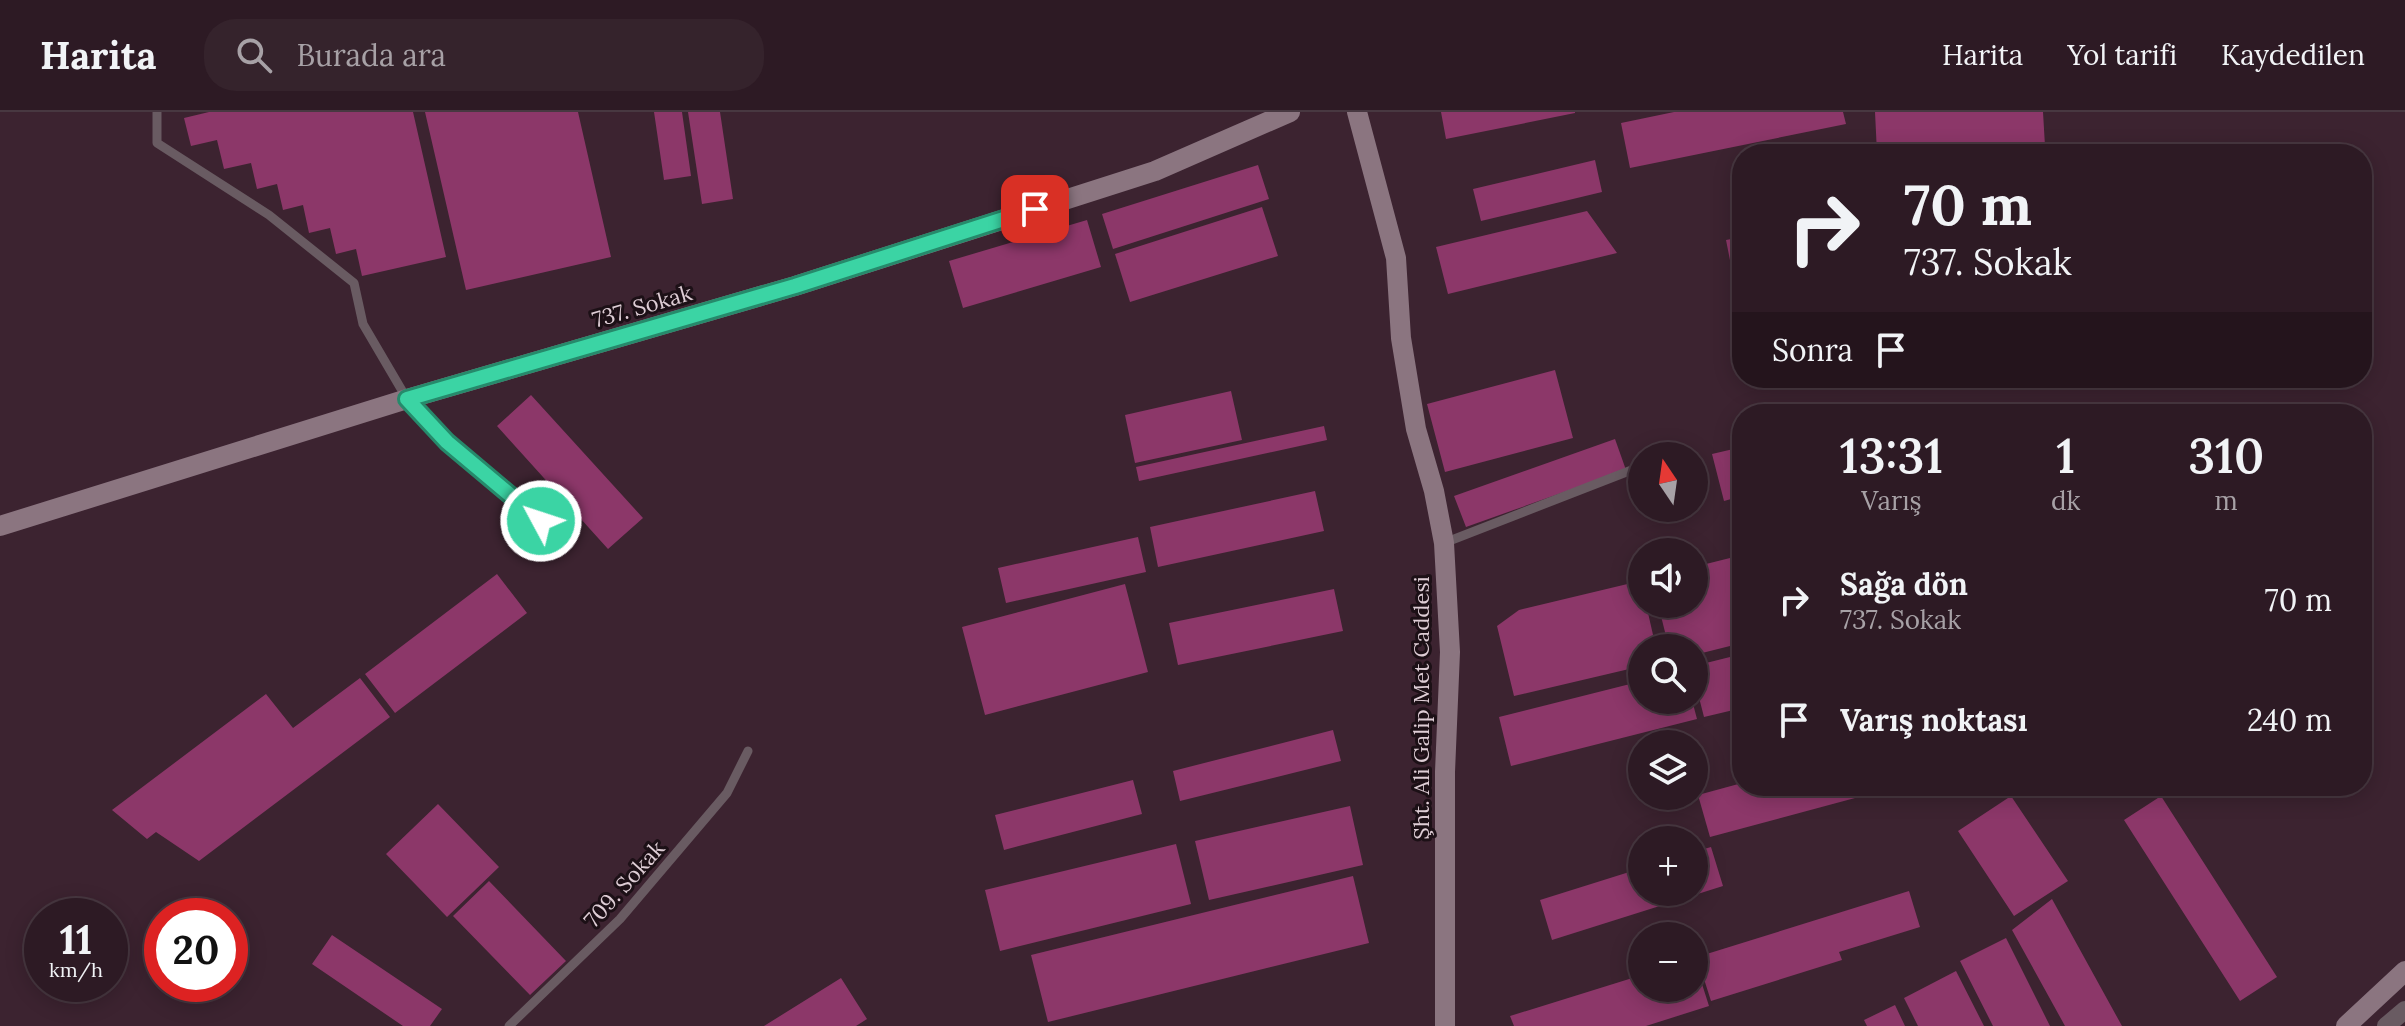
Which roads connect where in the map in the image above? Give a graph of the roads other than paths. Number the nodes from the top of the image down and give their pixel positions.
1 (157, 112) edge
2 (1290, 112) edge
3 (1357, 112) edge
4 (407, 399) junction
5 (1628, 471) edge
6 (541, 521) dead end
7 (0, 526) edge
8 (1444, 543) junction
9 (748, 751) dead end
10 (2405, 971) edge
11 (2405, 1010) edge
12 (512, 1025) edge
13 (1445, 1026) edge
14 (2346, 1026) edge
15 (2386, 1026) edge

1 - 4 lane
2 - 4 street, 737. Sokak
3 - 8 street, Şht. Ali Galip Met Caddesi
4 - 6 lane
4 - 7 street, 737. Sokak
5 - 8 lane
8 - 13 street, Şht. Ali Galip Met Caddesi
9 - 12 lane, 709. Sokak
10 - 14 street
11 - 15 street

